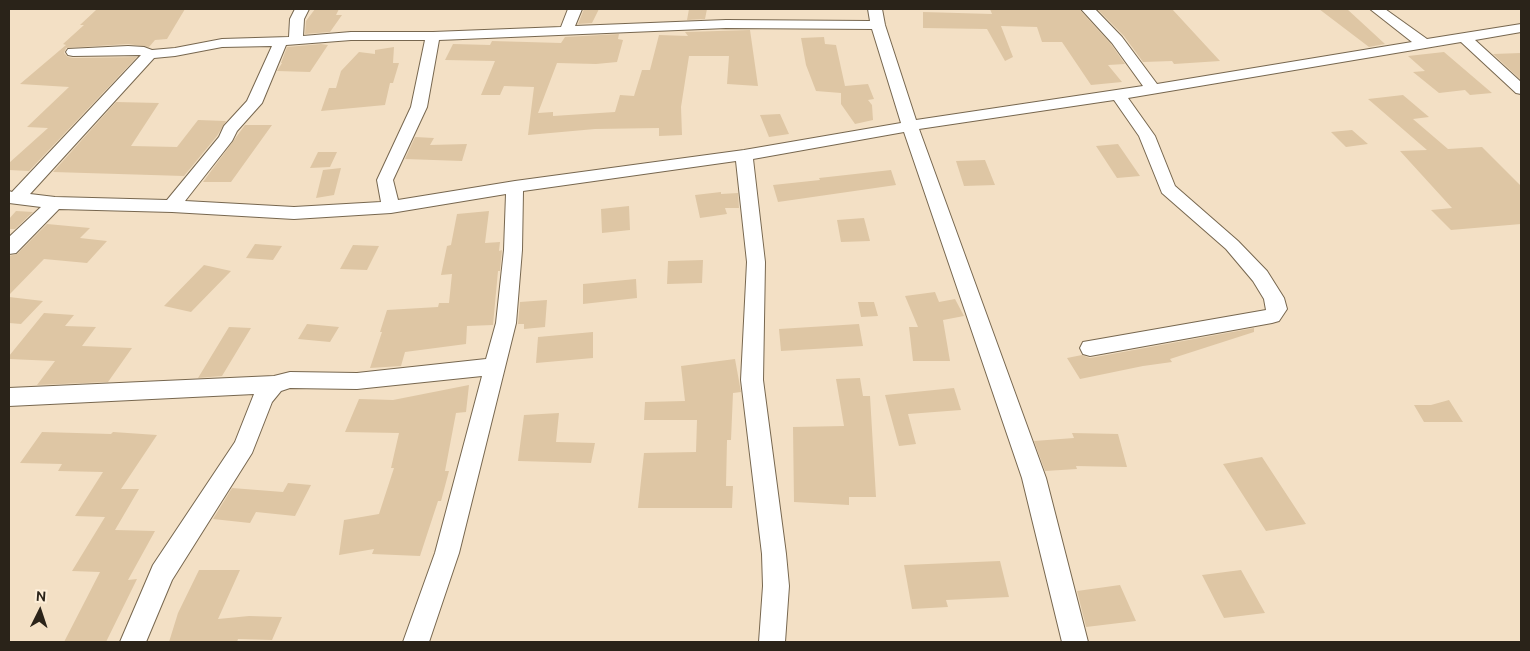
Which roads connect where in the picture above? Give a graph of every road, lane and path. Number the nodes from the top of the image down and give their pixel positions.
1 (302, 9) edge
2 (575, 9) edge
3 (875, 9) edge
4 (1088, 9) edge
5 (1377, 9) edge
6 (878, 25) junction
7 (1521, 28) edge
8 (567, 30) junction
9 (433, 36) junction
10 (1465, 38) junction
11 (288, 41) junction
12 (1424, 45) junction
13 (72, 52) dead end
14 (150, 54) junction
15 (1153, 89) junction
16 (1521, 90) edge
17 (1118, 95) junction
18 (910, 126) junction
19 (744, 155) junction
20 (515, 187) junction
21 (12, 198) edge
22 (55, 203) junction
23 (172, 206) junction
24 (391, 207) junction
25 (9, 248) edge
26 (1090, 348) dead end
27 (495, 366) junction
28 (274, 385) junction
29 (9, 397) edge
30 (133, 642) edge
31 (416, 642) edge
32 (772, 642) edge
33 (1075, 642) edge

1 - 11 street
2 - 8 street
3 - 6 street
4 - 15 street
5 - 12 street
6 - 8 street
6 - 18 street
7 - 10 street
8 - 9 street
9 - 11 street
9 - 24 street
10 - 12 street
10 - 16 street
11 - 14 street
11 - 23 street
12 - 15 street
13 - 14 street
14 - 21 street
15 - 17 street
17 - 18 street
17 - 26 street
18 - 19 street
18 - 33 street
19 - 20 street
19 - 32 street
20 - 24 street
20 - 27 street
21 - 22 street
22 - 23 street
22 - 25 street
23 - 24 street
27 - 28 street
27 - 31 street
28 - 29 street
28 - 30 street

